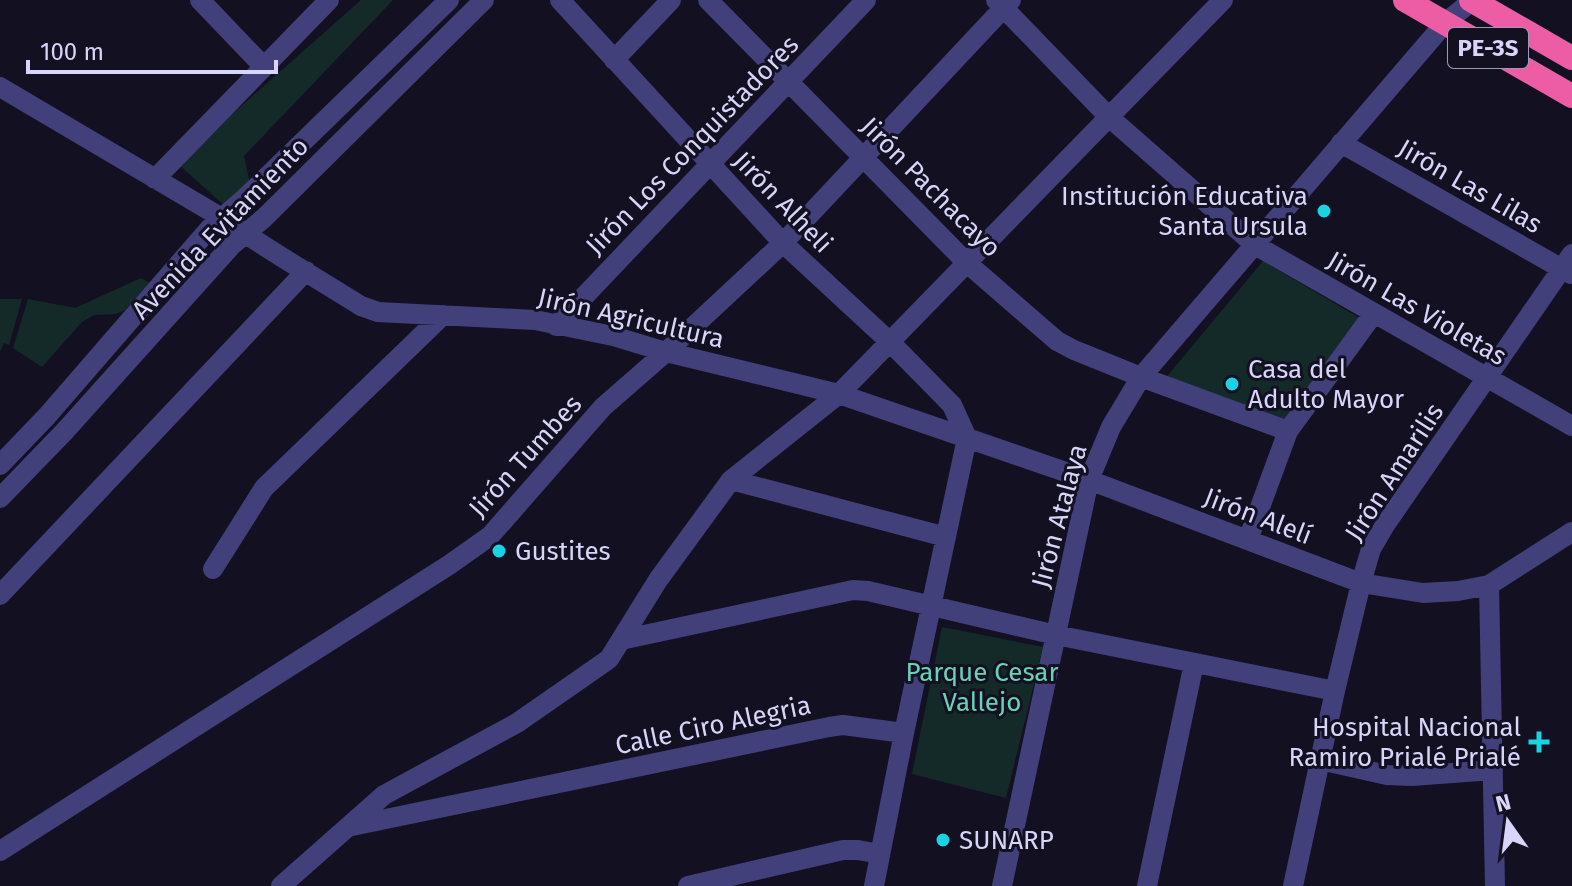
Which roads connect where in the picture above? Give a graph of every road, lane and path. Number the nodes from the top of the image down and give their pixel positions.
1 (200, 0) edge
2 (329, 0) edge
3 (449, 0) edge
4 (484, 0) edge
5 (560, 0) edge
6 (671, 0) edge
7 (708, 0) edge
8 (866, 0) edge
9 (1223, 0) edge
10 (1405, 0) edge
11 (1472, 0) edge
12 (1004, 3) edge
13 (1445, 23) junction
14 (1569, 52) edge
15 (614, 60) junction
16 (264, 67) junction
17 (788, 82) junction
18 (0, 87) edge
19 (1572, 96) edge
20 (1109, 117) junction
21 (1341, 143) junction
22 (864, 158) junction
23 (710, 164) junction
24 (155, 179) junction
25 (222, 218) junction
26 (245, 235) junction
27 (783, 243) junction
28 (1255, 245) junction
29 (967, 263) junction
30 (1569, 266) edge
31 (306, 271) junction
32 (1374, 313) junction
33 (443, 315) junction
34 (556, 326) junction
35 (890, 342) junction
36 (666, 352) junction
37 (1141, 377) junction
38 (1487, 378) junction
39 (839, 394) junction
40 (1572, 426) edge
41 (1288, 431) junction
42 (967, 438) junction
43 (0, 465) edge
44 (731, 480) junction
45 (1089, 480) junction
46 (0, 498) edge
47 (1572, 532) edge
48 (946, 537) junction
49 (1248, 540) junction
50 (213, 569) dead end
51 (1361, 583) junction
52 (1489, 585) junction
53 (0, 595) edge
54 (931, 607) junction
55 (1056, 635) junction
56 (621, 640) junction
57 (1194, 663) junction
58 (1335, 691) junction
59 (904, 733) junction
60 (1320, 760) junction
61 (1493, 770) junction
62 (348, 826) junction
63 (0, 851) edge
64 (880, 854) junction
65 (1299, 885) edge
66 (281, 886) edge
67 (688, 886) edge
68 (874, 886) edge
69 (1002, 886) edge
70 (1147, 886) edge
71 (1495, 886) edge

1 - 16 street
2 - 16 street
3 - 25 street, Avenida Evitamiento
4 - 26 street, Avenida Evitamiento
5 - 15 street, Jirón Alheli
6 - 15 street
7 - 17 street, Jirón Pachacayo
8 - 17 street, Jirón Los Conquistadores
9 - 20 street
10 - 13 highway, PE-3S
11 - 13 street, Jirón Atalaya
11 - 14 highway, PE-3S
12 - 20 street, Jirón Las Violetas
12 - 22 street, Jirón Tumbes
13 - 19 highway, PE-3S
13 - 21 street, Jirón Atalaya
15 - 23 street, Jirón Alheli
16 - 24 street
17 - 22 street, Jirón Pachacayo
17 - 23 street, Jirón Los Conquistadores
18 - 24 street, Jirón Agricultura
20 - 28 street, Jirón Las Violetas
20 - 29 street
21 - 28 street, Jirón Atalaya
21 - 30 street, Jirón Las Lilas
22 - 27 street, Jirón Tumbes
22 - 29 street, Jirón Pachacayo
23 - 27 street, Jirón Alheli
23 - 34 street, Jirón Los Conquistadores
24 - 25 street, Jirón Agricultura
25 - 26 street, Jirón Agricultura
25 - 43 street, Avenida Evitamiento
26 - 31 street, Jirón Agricultura
26 - 46 street, Avenida Evitamiento
27 - 35 street, Jirón Alheli
27 - 36 street, Jirón Tumbes
28 - 32 street, Jirón Las Violetas
28 - 37 street, Jirón Atalaya
29 - 35 street
29 - 37 street, Jirón Pachacayo
30 - 38 street, Jirón Amarilis
31 - 33 street, Jirón Agricultura
31 - 53 street
32 - 38 street, Jirón Las Violetas
32 - 41 street
33 - 34 street, Jirón Agricultura
33 - 50 street
34 - 36 street, Jirón Agricultura
35 - 39 street
35 - 42 street, Jirón Alheli
36 - 39 street, Jirón Agricultura
36 - 63 street, Jirón Tumbes
37 - 41 street, Jirón Pachacayo
37 - 45 street, Jirón Atalaya
38 - 40 street, Jirón Las Violetas
38 - 51 street, Jirón Amarilis
39 - 42 street, Jirón Agricultura
39 - 44 street
41 - 49 street
42 - 45 street, Jirón Alelí
42 - 48 street
44 - 48 street
44 - 56 street
45 - 49 street, Jirón Alelí
45 - 55 street, Jirón Atalaya
47 - 52 street, Jirón Alelí
48 - 54 street
49 - 51 street, Jirón Alelí
51 - 52 street, Jirón Alelí
51 - 58 street, Jirón Amarilis
52 - 61 street
54 - 55 street
54 - 56 street
54 - 59 street
55 - 57 street
55 - 69 street, Jirón Atalaya
56 - 62 street
57 - 58 street
57 - 70 street
58 - 60 street, Jirón Amarilis
59 - 62 street, Calle Ciro Alegria
59 - 64 street
60 - 61 street
60 - 65 street, Jirón Amarilis
61 - 71 street
62 - 66 street
64 - 67 street
64 - 68 street

